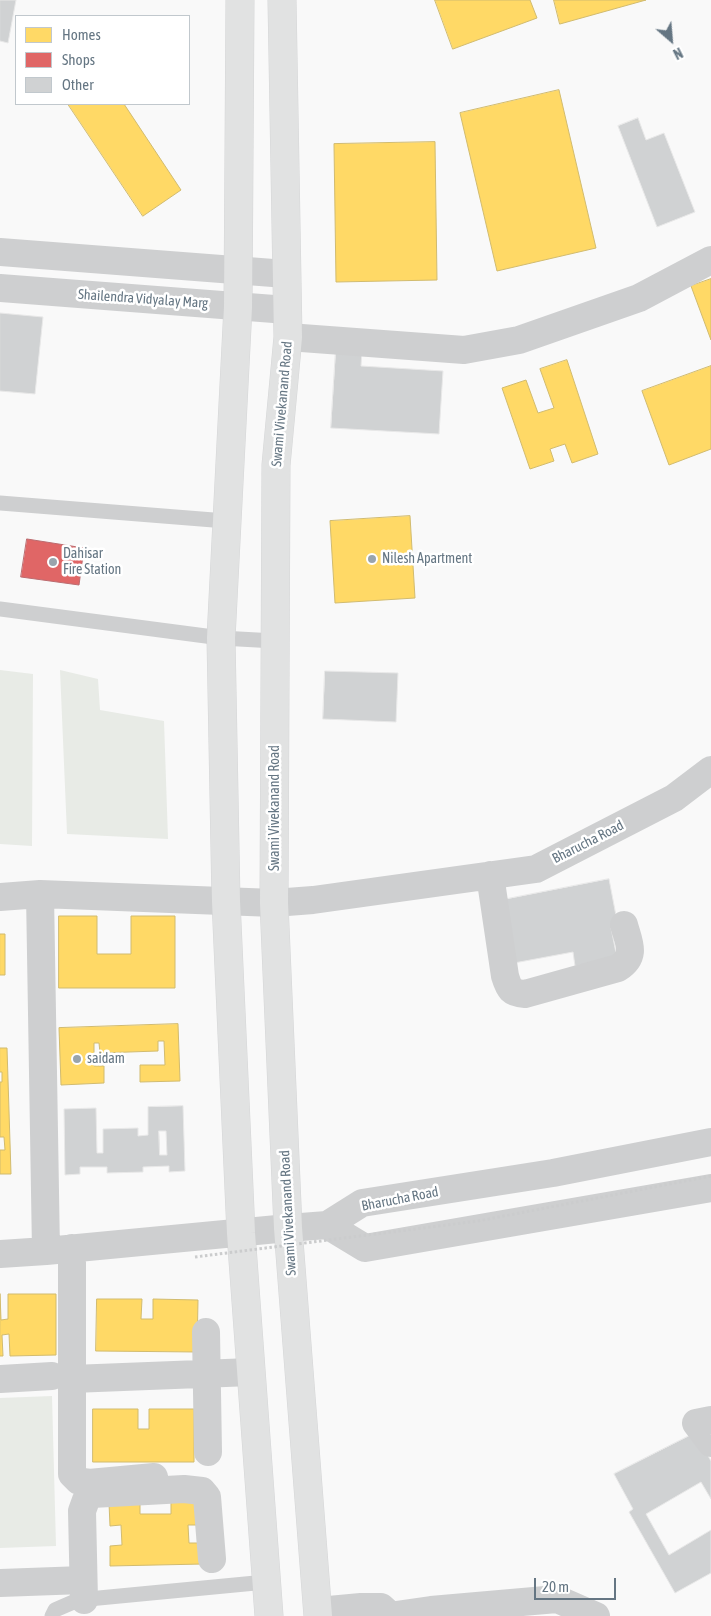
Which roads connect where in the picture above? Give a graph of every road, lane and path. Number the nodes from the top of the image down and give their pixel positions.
1 (240, 0) edge
2 (282, 0) edge
3 (0, 252) edge
4 (711, 260) edge
5 (238, 272) junction
6 (286, 274) junction
7 (0, 288) edge
8 (238, 307) junction
9 (287, 310) junction
10 (288, 337) junction
11 (0, 503) edge
12 (226, 521) junction
13 (0, 609) edge
14 (221, 638) junction
15 (275, 641) junction
16 (711, 770) edge
17 (490, 875) junction
18 (40, 894) junction
19 (0, 897) edge
20 (226, 901) junction
21 (274, 903) junction
22 (624, 926) dead end
23 (711, 1142) edge
24 (711, 1176) edge
25 (711, 1188) edge
26 (327, 1225) junction
27 (288, 1228) junction
28 (241, 1233) junction
29 (59, 1250) junction
30 (0, 1254) edge
31 (195, 1257) dead end
32 (206, 1332) dead end
33 (251, 1372) junction
34 (207, 1373) junction
35 (62, 1378) junction
36 (0, 1379) edge
37 (711, 1420) edge
38 (711, 1442) edge
39 (208, 1452) dead end
40 (154, 1477) dead end
41 (212, 1559) dead end
42 (266, 1582) junction
43 (0, 1583) edge
44 (84, 1590) junction
45 (431, 1613) edge
46 (318, 1614) edge
47 (390, 1615) edge
48 (52, 1616) edge
49 (269, 1616) edge
50 (596, 1616) edge

1 - 5 main road
2 - 6 main road, Swami Vivekanand Road
3 - 5 street
4 - 10 street
5 - 6 street
5 - 8 main road
6 - 9 main road, Swami Vivekanand Road
7 - 8 street, Shailendra Vidyalay Marg
8 - 9 street, Shailendra Vidyalay Marg
8 - 12 main road
9 - 10 main road, Swami Vivekanand Road
10 - 15 main road, Swami Vivekanand Road
11 - 12 lane
12 - 14 main road
13 - 14 lane
14 - 15 lane
14 - 20 main road
15 - 21 main road, Swami Vivekanand Road
16 - 17 street, Bharucha Road
17 - 21 street, Bharucha Road
17 - 22 street
18 - 19 street, Bharucha Road
18 - 20 street, Bharucha Road
18 - 29 street
20 - 21 street, Bharucha Road
20 - 28 main road
21 - 27 main road, Swami Vivekanand Road
23 - 26 street, Bharucha Road
24 - 31 path, bridge
25 - 26 street
26 - 27 street, Bharucha Road
27 - 28 street, Bharucha Road
27 - 46 main road, Swami Vivekanand Road
28 - 29 street, Bharucha Road
28 - 33 main road
29 - 30 street, Bharucha Road
29 - 35 street
32 - 34 street
33 - 34 street
33 - 42 main road
34 - 35 street
34 - 39 street
35 - 36 street
35 - 40 street
37 - 38 street
41 - 44 street
42 - 44 lane
42 - 49 main road
43 - 44 street
44 - 48 lane
45 - 47 street
45 - 50 street
46 - 47 street

